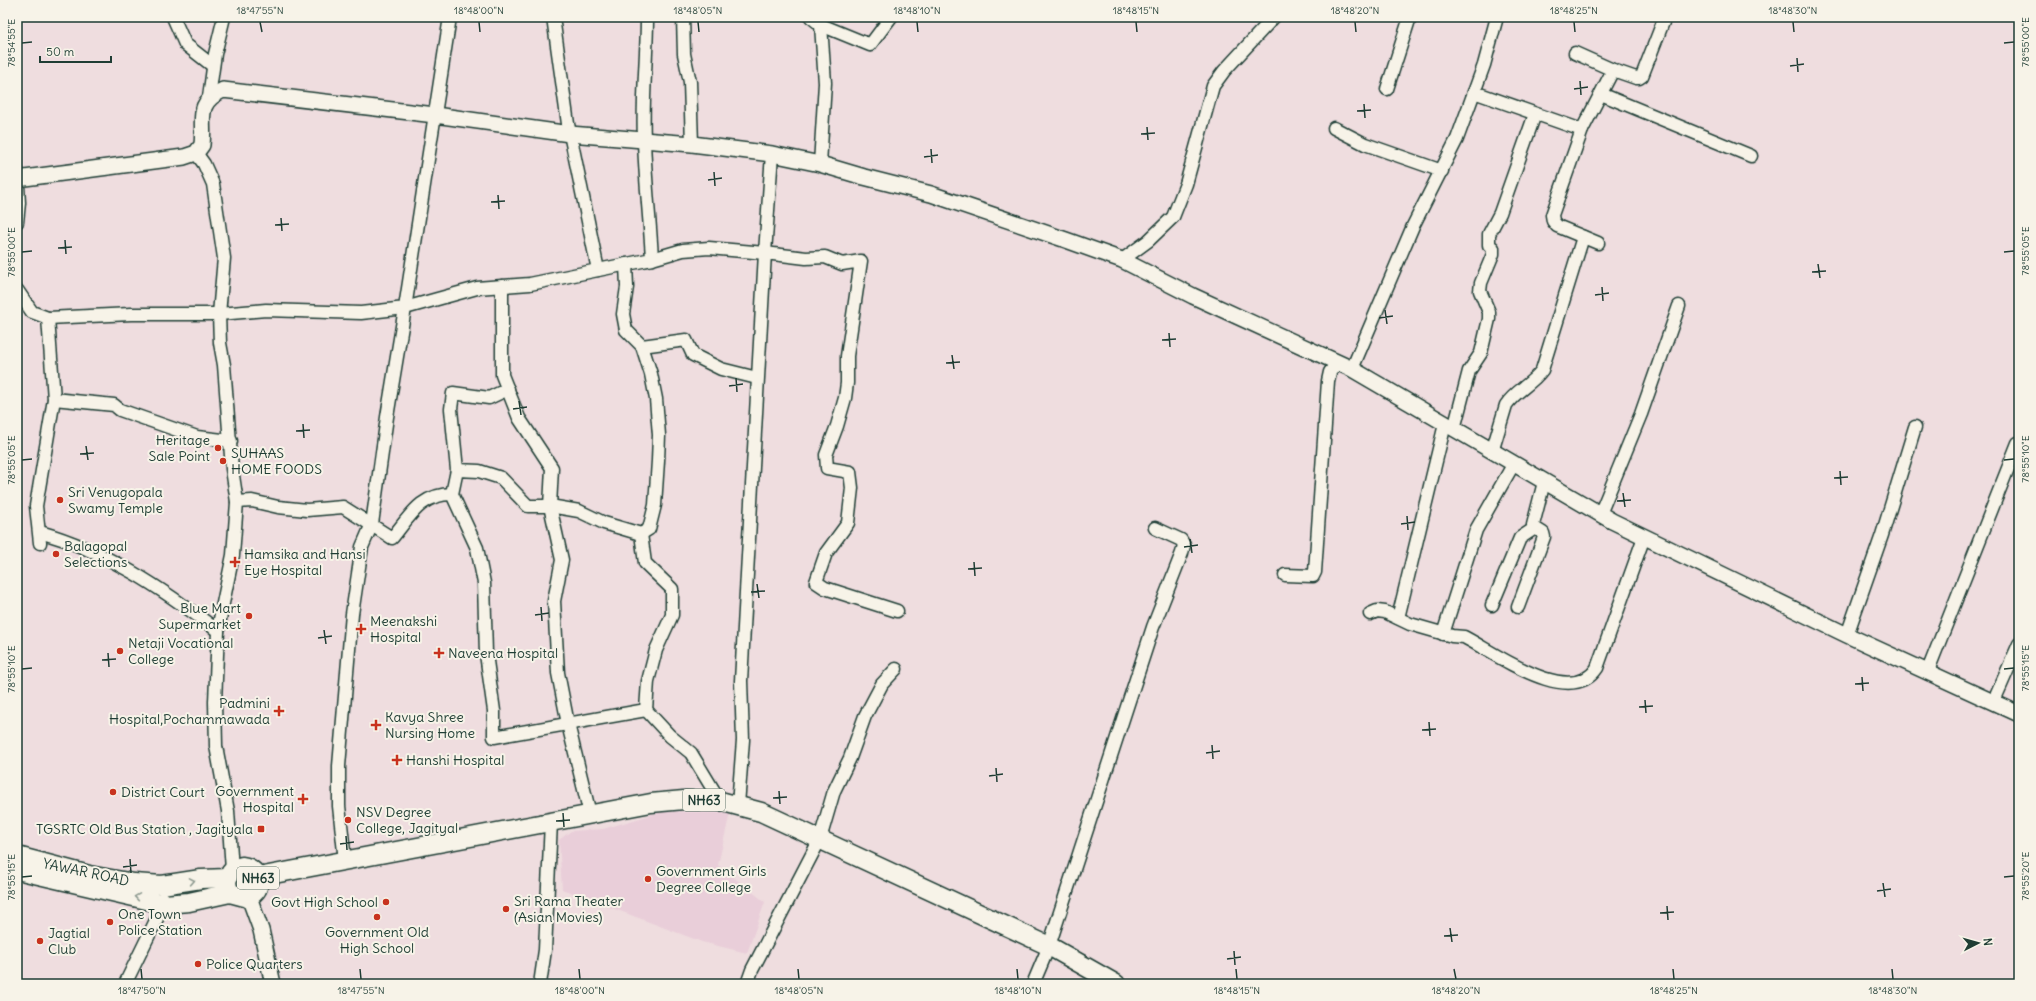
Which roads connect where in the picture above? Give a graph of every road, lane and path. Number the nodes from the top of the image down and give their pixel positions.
1 (173, 17) edge
2 (224, 17) edge
3 (450, 17) edge
4 (553, 17) edge
5 (647, 17) edge
6 (683, 17) edge
7 (811, 17) edge
8 (891, 17) edge
9 (1274, 17) edge
10 (1410, 17) edge
11 (1497, 17) edge
12 (1665, 17) edge
13 (821, 25) junction
14 (1575, 53) dead end
15 (214, 66) junction
16 (1613, 70) junction
17 (1387, 89) dead end
18 (1474, 92) junction
19 (1601, 94) junction
20 (209, 97) junction
21 (1534, 114) junction
22 (435, 115) junction
23 (1334, 128) dead end
24 (1582, 130) junction
25 (570, 134) junction
26 (644, 140) junction
27 (692, 144) junction
28 (196, 152) junction
29 (772, 154) junction
30 (1751, 156) dead end
31 (820, 164) junction
32 (17, 171) edge
33 (1442, 171) junction
34 (17, 179) edge
35 (17, 222) edge
36 (1583, 237) junction
37 (1598, 243) dead end
38 (765, 253) junction
39 (652, 259) junction
40 (1122, 260) junction
41 (626, 264) junction
42 (598, 270) junction
43 (502, 286) junction
44 (17, 290) edge
45 (1679, 306) dead end
46 (405, 308) junction
47 (219, 314) junction
48 (48, 318) junction
49 (642, 346) junction
50 (1338, 362) junction
51 (1352, 369) junction
52 (757, 378) junction
53 (508, 389) junction
54 (54, 399) junction
55 (1449, 427) junction
56 (1914, 427) dead end
57 (230, 440) junction
58 (2018, 443) edge
59 (1492, 452) junction
60 (1513, 465) junction
61 (457, 470) junction
62 (1544, 482) junction
63 (452, 494) junction
64 (236, 502) junction
65 (550, 506) junction
66 (1600, 514) junction
67 (372, 524) junction
68 (1155, 528) dead end
69 (1535, 528) junction
70 (641, 534) junction
71 (1644, 537) junction
72 (1286, 575) dead end
73 (1492, 605) dead end
74 (1518, 607) dead end
75 (897, 611) dead end
76 (1370, 614) dead end
77 (1398, 618) junction
78 (218, 632) junction
79 (1443, 634) junction
80 (1848, 635) junction
81 (2019, 644) edge
82 (896, 669) dead end
83 (1927, 673) junction
84 (1993, 703) junction
85 (646, 710) junction
86 (2019, 714) edge
87 (568, 724) junction
88 (720, 801) junction
89 (738, 805) junction
90 (590, 814) junction
91 (551, 822) junction
92 (820, 839) junction
93 (17, 856) edge
94 (346, 861) junction
95 (17, 870) edge
96 (258, 877) junction
97 (230, 880) junction
98 (162, 885) junction
99 (249, 897) junction
100 (164, 904) junction
101 (1049, 946) junction
102 (125, 984) edge
103 (273, 984) edge
104 (540, 984) edge
105 (747, 984) edge
106 (1033, 984) edge
107 (1116, 984) edge

1 - 15 street
2 - 15 street
3 - 22 street
4 - 25 street
5 - 26 street
6 - 27 street
7 - 13 street
8 - 13 street
9 - 40 street
10 - 17 street
11 - 18 street
12 - 16 street
13 - 31 street
14 - 16 street
15 - 20 street
16 - 19 street
18 - 21 street
18 - 33 street
19 - 24 street
19 - 30 street
20 - 22 main road
20 - 28 main road
21 - 24 street
21 - 55 street
22 - 25 main road
22 - 46 street
23 - 33 street
24 - 36 street
25 - 26 main road
25 - 42 street
26 - 27 main road
26 - 39 street
27 - 29 main road
28 - 34 main road
28 - 47 street
29 - 31 main road
29 - 38 street
31 - 40 main road
32 - 34 street
33 - 51 street
34 - 35 street
36 - 37 street
36 - 59 street
38 - 39 street
38 - 52 street
38 - 75 street
39 - 41 street
40 - 50 main road
41 - 42 street
41 - 49 street
42 - 43 street
43 - 46 street
43 - 53 street
44 - 48 street
45 - 66 street
46 - 47 street
46 - 67 street
47 - 48 street
47 - 57 street
48 - 54 street
49 - 52 street
49 - 70 street
50 - 51 main road
50 - 72 street
51 - 55 main road
52 - 89 street
53 - 61 street
53 - 65 street
54 - 57 street
54 - 78 street
55 - 59 main road
55 - 77 street
56 - 80 street
57 - 64 street
58 - 83 street
59 - 60 main road
60 - 62 main road
60 - 79 street
61 - 63 street
61 - 65 street
62 - 66 main road
62 - 69 street
63 - 67 street
63 - 87 street
64 - 67 street
64 - 78 street
65 - 70 street
65 - 87 street
66 - 71 main road
67 - 94 street
68 - 101 street
69 - 73 street
69 - 74 street
70 - 85 street
71 - 79 street
71 - 80 main road
76 - 77 street
77 - 79 street
78 - 97 street
80 - 83 main road
81 - 84 street
82 - 92 street
83 - 84 main road
84 - 86 main road
85 - 87 street
85 - 88 street
87 - 90 street
88 - 89 highway, NH63
88 - 90 highway, NH63
89 - 92 highway, NH63
90 - 91 highway, NH63
91 - 94 highway, NH63
91 - 104 street
92 - 101 highway, NH63
92 - 105 street
93 - 98 highway, YAWAR ROAD / NH63
94 - 96 highway, NH63
100 -> 95 highway, NH63
96 - 97 highway, NH63
96 - 99 highway, NH63
98 -> 97 highway, YAWAR ROAD / NH63
97 - 99 highway, NH63
97 - 100 highway, NH63
98 - 100 street
99 - 103 main road
100 - 102 street
101 - 106 street
101 - 107 highway, NH63

